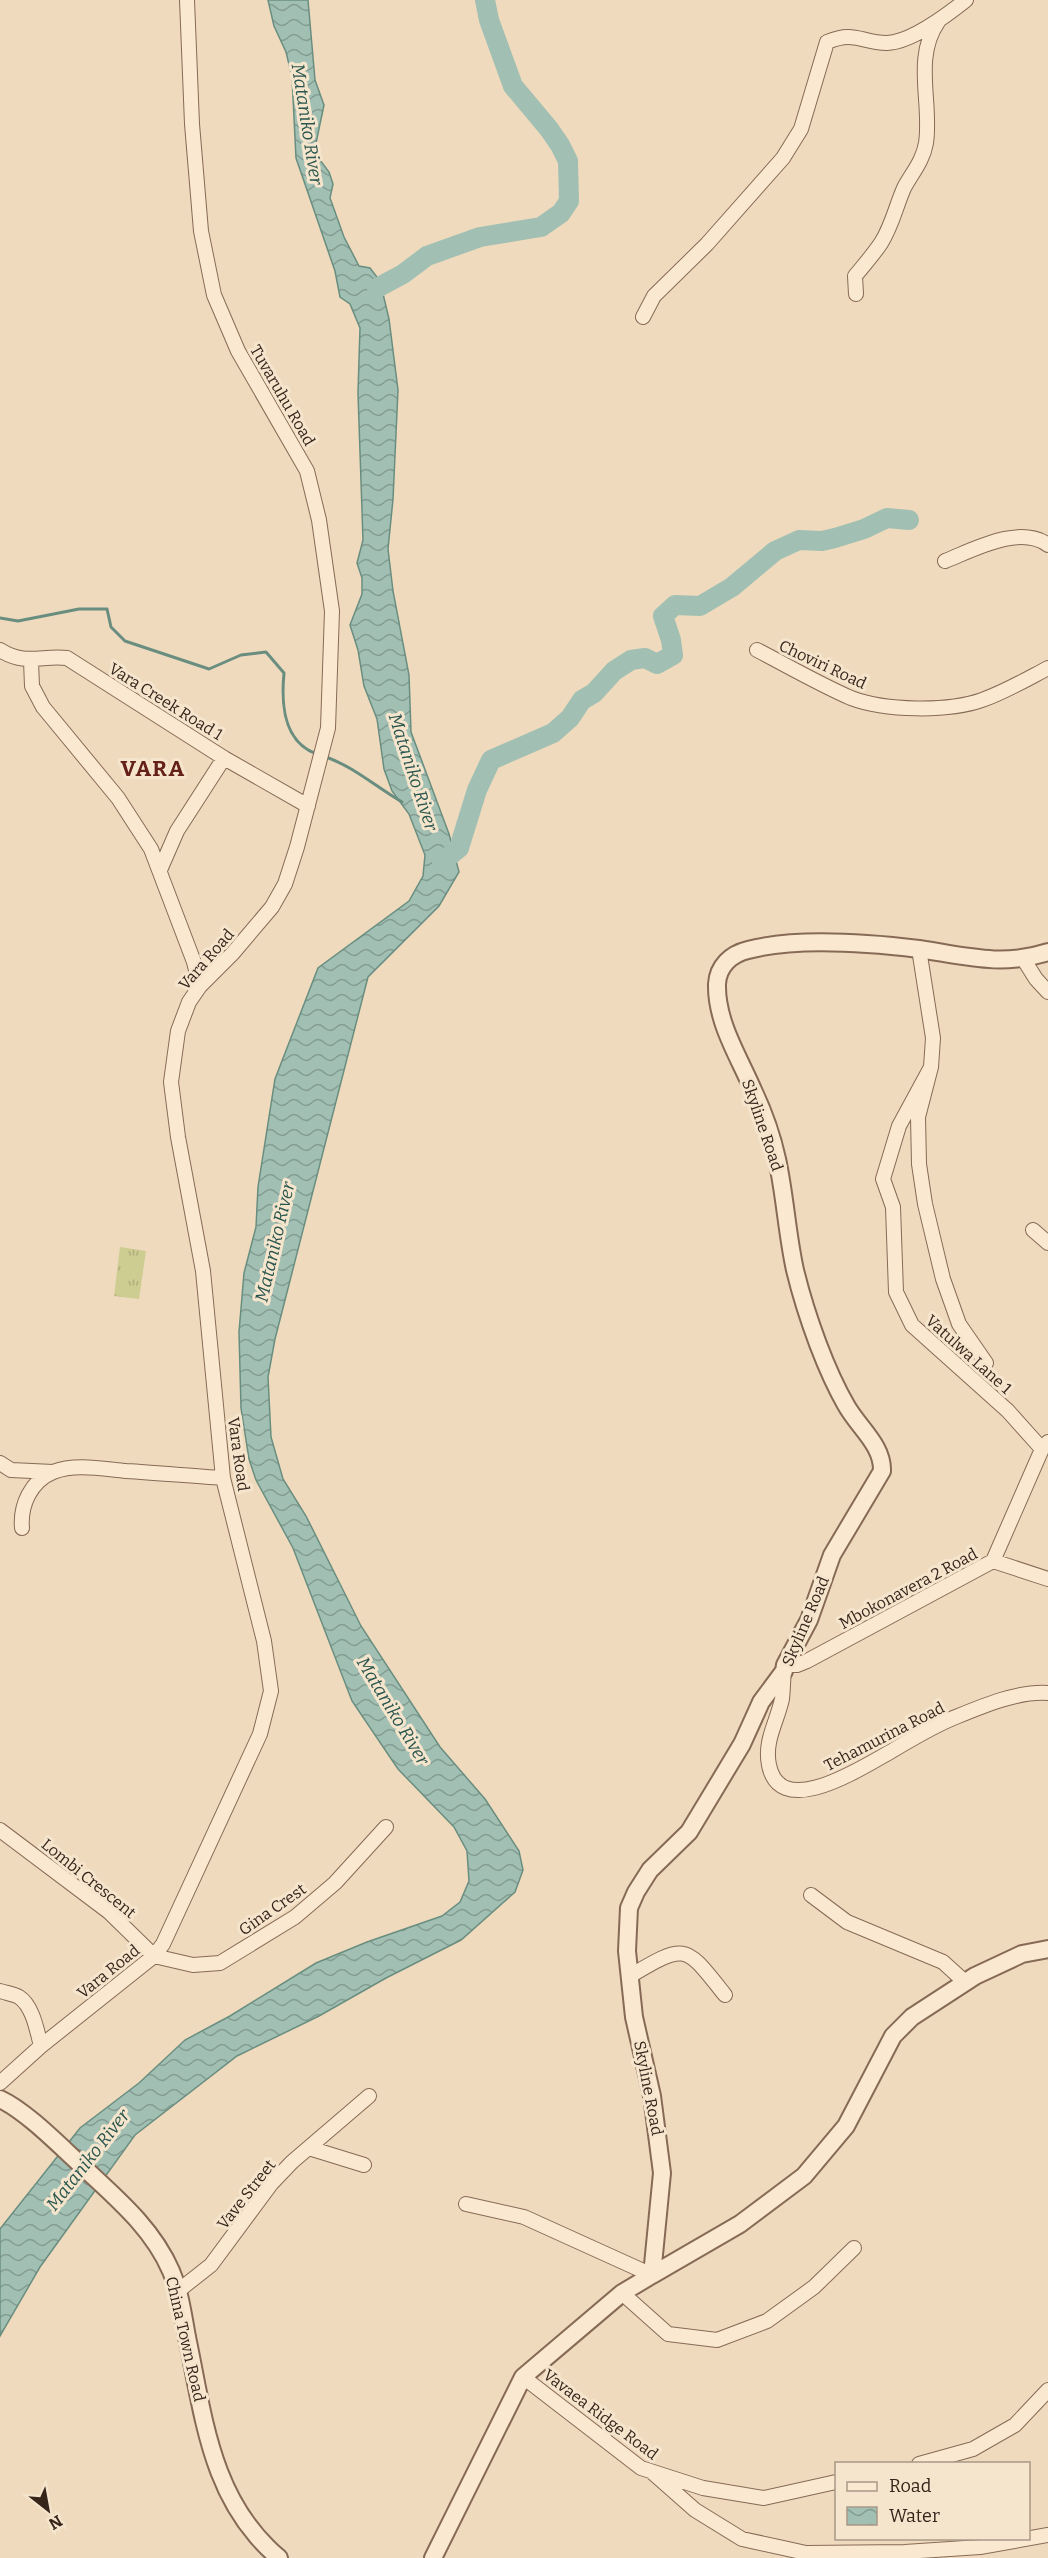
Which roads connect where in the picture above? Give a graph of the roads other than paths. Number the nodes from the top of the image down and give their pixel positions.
1 (187, 0) edge
2 (966, 0) edge
3 (938, 22) junction
4 (856, 294) dead end
5 (643, 317) dead end
6 (1048, 545) edge
7 (945, 561) dead end
8 (0, 650) edge
9 (757, 650) dead end
10 (31, 661) junction
11 (1048, 668) edge
12 (224, 758) junction
13 (308, 806) junction
14 (160, 870) junction
15 (919, 949) junction
16 (1048, 952) edge
17 (1024, 960) junction
18 (200, 986) junction
19 (1048, 992) edge
20 (931, 1067) junction
21 (1033, 1230) dead end
22 (1048, 1243) edge
23 (986, 1363) dead end
24 (1045, 1445) edge
25 (0, 1463) edge
26 (53, 1472) junction
27 (223, 1478) junction
28 (22, 1527) dead end
29 (993, 1561) junction
30 (1048, 1579) edge
31 (784, 1668) junction
32 (1048, 1693) edge
33 (386, 1827) dead end
34 (0, 1830) edge
35 (811, 1895) dead end
36 (1048, 1948) edge
37 (154, 1956) junction
38 (630, 1976) junction
39 (965, 1982) junction
40 (0, 1991) edge
41 (725, 1995) dead end
42 (41, 2046) junction
43 (0, 2084) edge
44 (369, 2096) dead end
45 (0, 2099) edge
46 (309, 2148) junction
47 (364, 2165) dead end
48 (466, 2204) dead end
49 (854, 2247) dead end
50 (652, 2275) junction
51 (178, 2291) junction
52 (622, 2293) junction
53 (523, 2377) junction
54 (1048, 2390) edge
55 (923, 2462) edge
56 (652, 2473) junction
57 (835, 2482) edge
58 (1048, 2535) edge
59 (1030, 2538) edge
60 (1020, 2540) edge
61 (279, 2558) edge
62 (433, 2558) edge

1 - 13 street, Tuvaruhu Road
2 - 3 street
3 - 4 street
3 - 5 street
6 - 7 street
8 - 10 street, Vara Creek Road 1
9 - 11 street, Choviri Road
10 - 12 street, Vara Creek Road 1
10 - 14 street
12 - 13 street, Vara Creek Road 1
12 - 14 street
13 - 18 street, Vara Road
14 - 18 street
15 - 17 street, Skyline Road
15 - 20 street
15 - 31 street, Skyline Road
16 - 17 street, Skyline Road
17 - 19 street
18 - 27 street, Vara Road
20 - 23 street
20 - 24 street, Vatulwa Lane 1
21 - 22 street
24 - 29 street
25 - 26 street
26 - 27 street
26 - 28 street
27 - 37 street, Vara Road
29 - 30 street, Mbokonavera 2 Road
29 - 31 street, Mbokonavera 2 Road
31 - 32 street, Tehamurina Road
31 - 38 street, Skyline Road
33 - 37 street, Gina Crest
34 - 37 street, Lombi Crescent
35 - 39 street
36 - 39 street
37 - 42 street, Vara Road
38 - 41 street
38 - 50 street, Skyline Road
39 - 50 street
40 - 42 street
42 - 43 street, Vara Road
44 - 46 street, Vave Street
45 - 51 street, China Town Road
46 - 47 street
46 - 51 street, Vave Street
48 - 50 street
49 - 52 street
50 - 52 street
51 - 61 street, China Town Road
52 - 53 street
53 - 56 street, Vavaea Ridge Road
53 - 62 street
54 - 55 street
56 - 57 street, Vavaea Ridge Road
56 - 60 street
58 - 59 street

